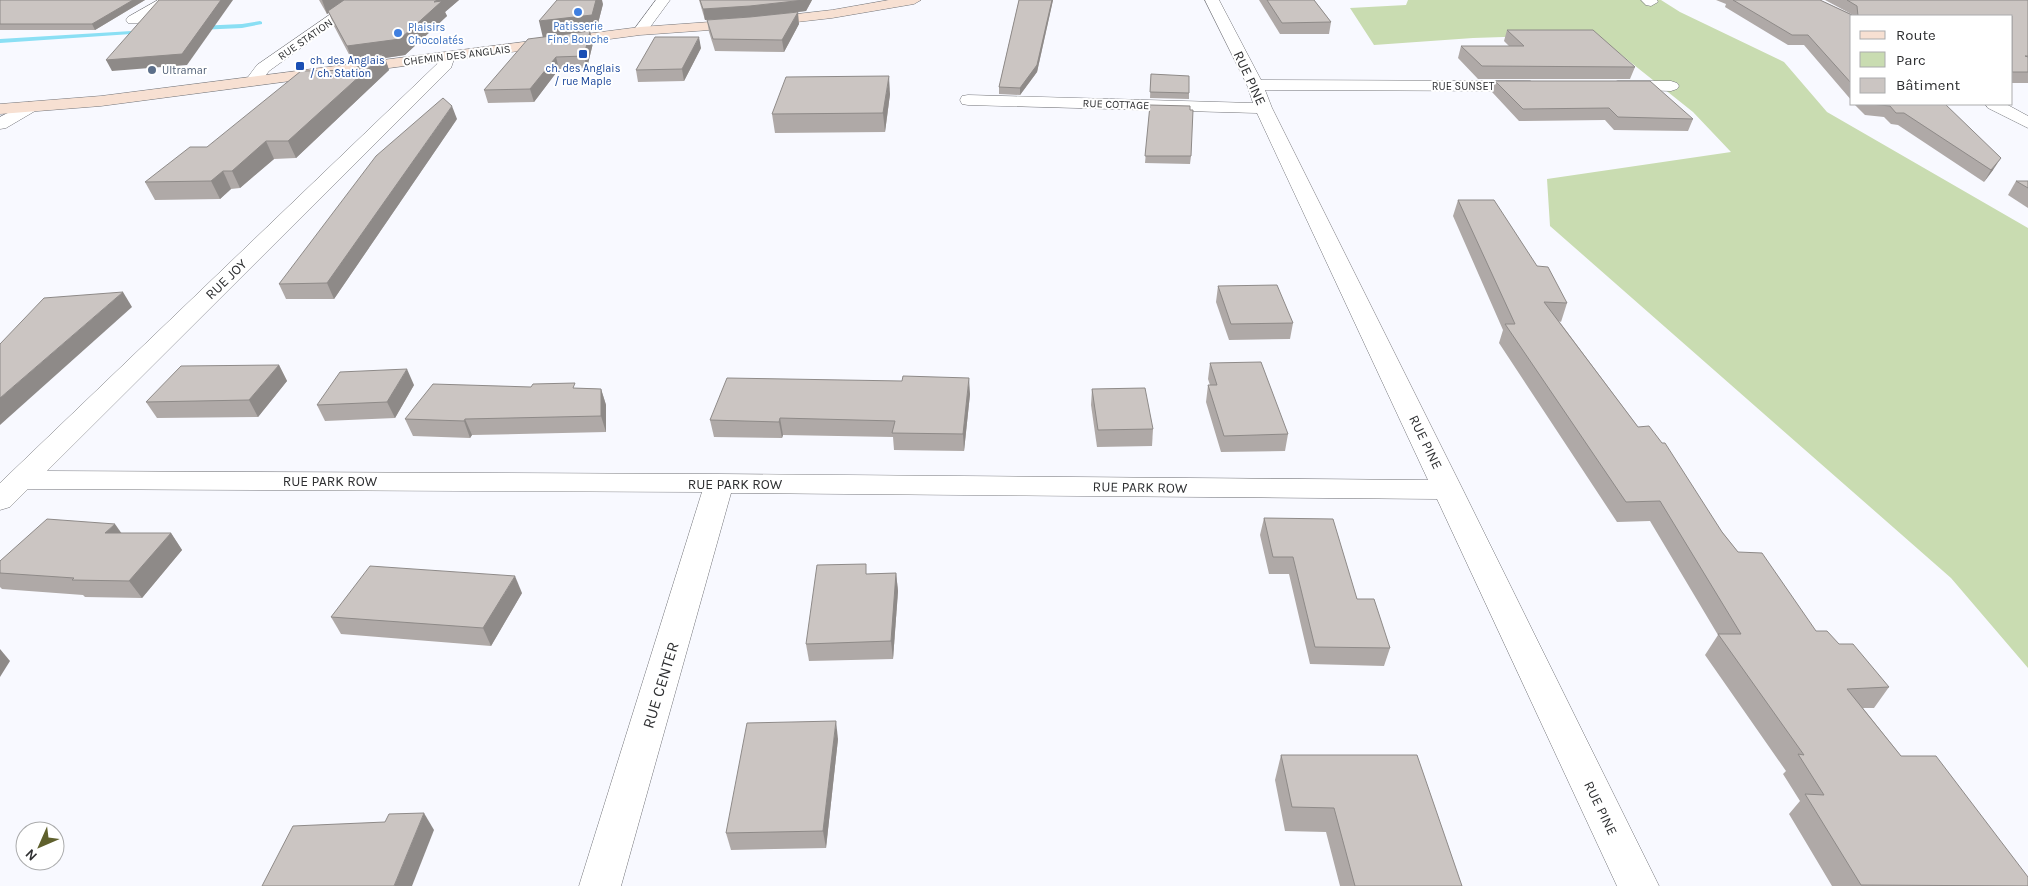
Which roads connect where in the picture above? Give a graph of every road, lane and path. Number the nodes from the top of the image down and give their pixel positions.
1 (168, 0) edge
2 (360, 0) edge
3 (663, 0) edge
4 (914, 0) edge
5 (1212, 0) edge
6 (133, 20) dead end
7 (640, 30) junction
8 (447, 56) junction
9 (253, 81) junction
10 (1544, 86) edge
11 (1603, 86) edge
12 (1671, 86) dead end
13 (1259, 97) junction
14 (968, 100) dead end
15 (1996, 105) edge
16 (29, 107) junction
17 (0, 109) edge
18 (2028, 123) edge
19 (0, 124) edge
20 (21, 480) junction
21 (720, 483) junction
22 (1449, 490) junction
23 (0, 500) edge
24 (600, 886) edge
25 (1638, 886) edge

1 - 6 street
2 - 9 street, RUE STATION
3 - 7 street
4 - 7 street, CHEMIN DES ANGLAIS
5 - 13 street, RUE PINE
7 - 8 street, CHEMIN DES ANGLAIS
8 - 9 street, CHEMIN DES ANGLAIS
8 - 20 street, RUE JOY
9 - 16 street, CHEMIN DES ANGLAIS
10 - 13 street, RUE SUNSET
11 - 12 street
13 - 14 street, RUE COTTAGE
13 - 22 street, RUE PINE
15 - 18 street
16 - 17 street, CHEMIN DES ANGLAIS
16 - 19 street
20 - 21 street, RUE PARK ROW
20 - 23 street, RUE JOY
21 - 22 street, RUE PARK ROW
21 - 24 street, RUE CENTER
22 - 25 street, RUE PINE

